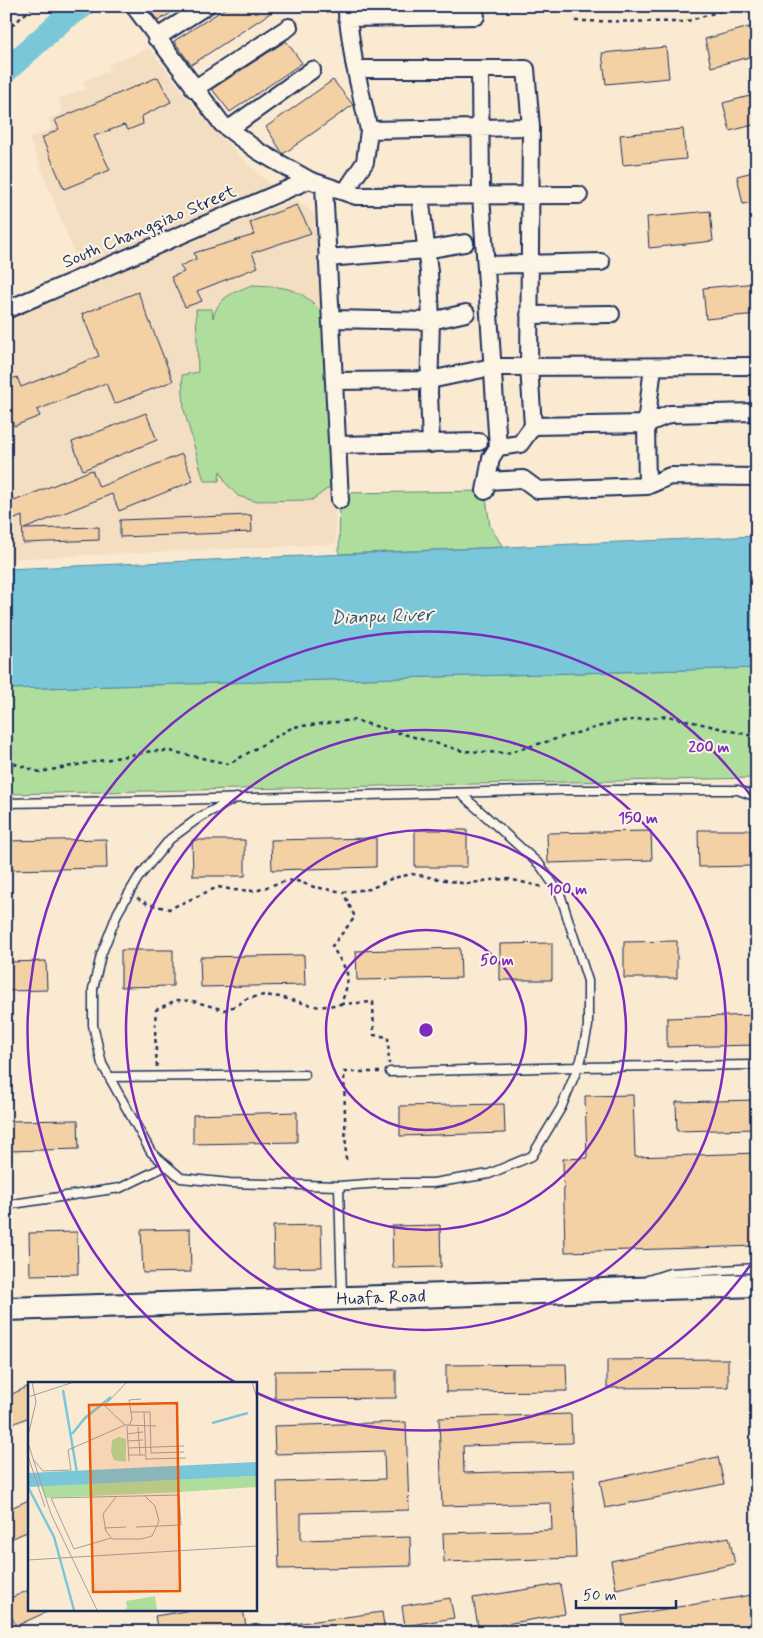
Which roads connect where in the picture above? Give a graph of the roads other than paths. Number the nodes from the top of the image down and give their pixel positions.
1 (134, 6) edge
2 (206, 6) edge
3 (347, 12) edge
4 (476, 16) dead end
5 (289, 27) dead end
6 (156, 38) junction
7 (356, 69) junction
8 (480, 69) junction
9 (312, 70) dead end
10 (194, 88) junction
11 (532, 127) junction
12 (480, 128) junction
13 (229, 129) junction
14 (369, 130) junction
15 (316, 183) junction
16 (345, 192) junction
17 (481, 195) junction
18 (531, 195) junction
19 (579, 195) dead end
20 (420, 196) junction
21 (465, 243) dead end
22 (426, 250) junction
23 (327, 258) junction
24 (601, 262) dead end
25 (530, 264) junction
26 (486, 265) junction
27 (6, 310) edge
28 (466, 312) dead end
29 (611, 314) dead end
30 (529, 315) junction
31 (330, 319) junction
32 (431, 321) junction
33 (757, 366) edge
34 (492, 367) junction
35 (529, 367) junction
36 (652, 367) junction
37 (430, 380) junction
38 (334, 382) junction
39 (757, 413) edge
40 (646, 424) junction
41 (533, 426) junction
42 (479, 442) dead end
43 (431, 444) junction
44 (337, 445) junction
45 (498, 447) junction
46 (757, 476) edge
47 (647, 486) junction
48 (340, 500) dead end
49 (460, 793) junction
50 (757, 797) edge
51 (236, 798) junction
52 (6, 802) edge
53 (757, 1065) edge
54 (578, 1067) junction
55 (390, 1072) road end
56 (305, 1075) dead end
57 (109, 1078) junction
58 (166, 1166) junction
59 (339, 1186) junction
60 (6, 1205) edge
61 (757, 1268) edge
62 (757, 1285) edge
63 (636, 1289) junction
64 (342, 1298) junction
65 (6, 1309) edge

1 - 6 street
2 - 6 street
3 - 4 street
3 - 7 street
5 - 10 street
6 - 10 street
7 - 8 street
7 - 14 street
8 - 11 street
8 - 12 street
9 - 13 street
10 - 13 street
11 - 12 street
11 - 18 street
12 - 14 street
12 - 17 street
13 - 15 street
14 - 16 street
15 - 16 street
15 - 23 street
15 - 27 street, South Changqiao Street
16 - 20 street
17 - 18 street
17 - 20 street
17 - 26 street
18 - 19 street
18 - 25 street
20 - 22 street
21 - 22 street
22 - 23 street
22 - 32 street
23 - 31 street
24 - 25 street
25 - 26 street
25 - 30 street
26 - 34 street
28 - 32 street
29 - 30 street
30 - 35 street
31 - 32 street
31 - 38 street
32 - 37 street
33 - 36 street
34 - 35 street
34 - 37 street
34 - 45 street
35 - 36 street
35 - 41 street
36 - 40 street
37 - 38 street
37 - 43 street
38 - 44 street
39 - 40 street
40 - 41 street
40 - 47 street
41 - 45 street
42 - 43 street
43 - 44 street
44 - 48 street
45 - 47 street
46 - 47 street
49 - 50 lane
49 - 51 lane
49 - 54 lane
51 - 52 lane
51 - 57 lane
53 - 54 lane
54 - 55 lane
54 - 59 lane
56 - 57 lane
57 - 58 lane
58 - 59 lane
58 - 60 lane
59 - 64 lane
61 - 63 lane
62 - 63 street, Huafa Road
63 - 64 street, Huafa Road
64 - 65 street, Huafa Road

